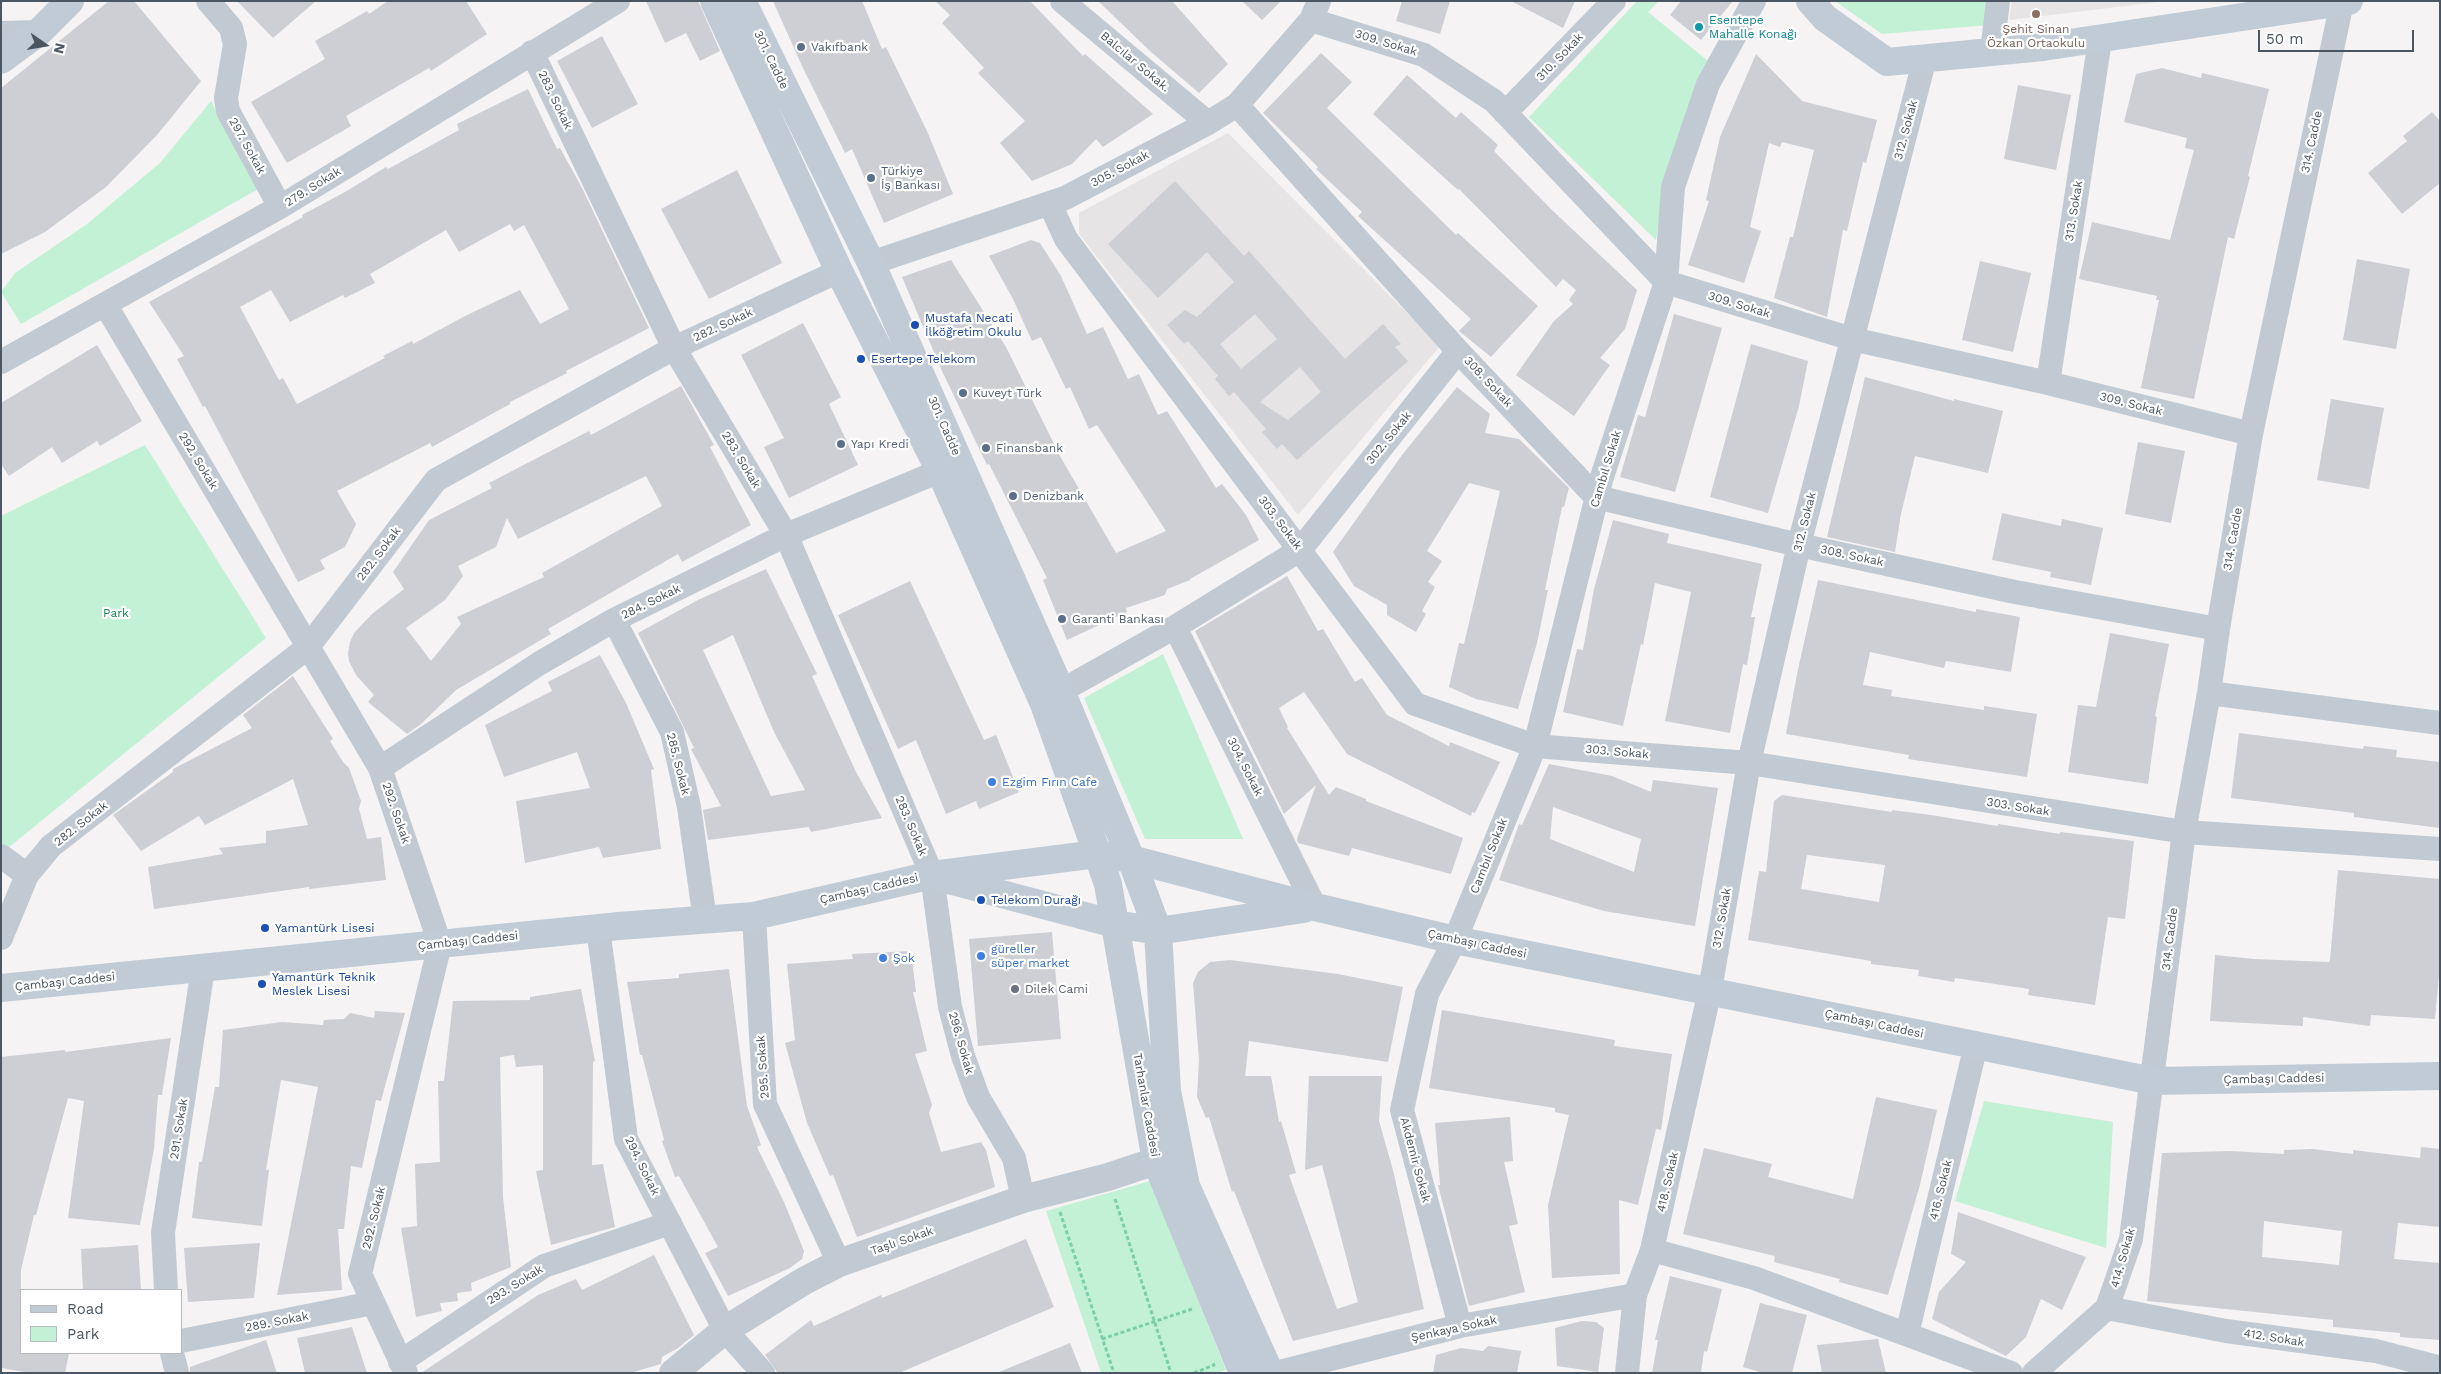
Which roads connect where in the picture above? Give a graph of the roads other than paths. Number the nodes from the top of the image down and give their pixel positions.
1 (70, 1) edge
2 (208, 1) edge
3 (618, 1) edge
4 (714, 1) edge
5 (742, 1) edge
6 (1062, 1) edge
7 (1614, 1) edge
8 (1754, 1) edge
9 (1810, 1) edge
10 (1998, 1) edge
11 (2344, 2) edge
12 (1315, 11) edge
13 (39, 32) junction
14 (1, 33) edge
15 (2100, 40) junction
16 (532, 52) junction
17 (1992, 52) junction
18 (1925, 58) junction
19 (1, 60) edge
20 (1237, 105) junction
21 (1505, 113) junction
22 (1208, 123) junction
23 (1050, 204) junction
24 (280, 207) junction
25 (871, 263) junction
26 (839, 271) junction
27 (1666, 282) junction
28 (105, 304) junction
29 (1852, 339) junction
30 (674, 348) junction
31 (1458, 351) junction
32 (1, 362) edge
33 (2048, 383) junction
34 (2251, 434) junction
35 (940, 470) junction
36 (1596, 497) junction
37 (786, 535) junction
38 (1799, 545) junction
39 (1300, 550) junction
40 (614, 620) junction
41 (1175, 627) junction
42 (2218, 628) junction
43 (308, 647) junction
44 (2209, 693) junction
45 (1052, 698) junction
46 (2440, 724) edge
47 (1535, 746) junction
48 (1748, 763) junction
49 (380, 768) junction
50 (2184, 832) junction
51 (2440, 849) edge
52 (1098, 854) junction
53 (1, 856) edge
54 (1130, 858) junction
55 (27, 875) junction
56 (932, 875) junction
57 (1315, 907) junction
58 (754, 916) junction
59 (705, 920) junction
60 (1115, 924) junction
61 (598, 928) junction
62 (1158, 931) junction
63 (1, 938) edge
64 (1455, 940) junction
65 (440, 944) junction
66 (203, 968) junction
67 (1, 988) edge
68 (1710, 990) junction
69 (1976, 1046) junction
70 (2440, 1076) edge
71 (2152, 1081) junction
72 (1156, 1161) junction
73 (1023, 1199) junction
74 (670, 1223) junction
75 (1652, 1250) junction
76 (839, 1263) junction
77 (166, 1289) edge
78 (1635, 1295) junction
79 (373, 1304) junction
80 (2107, 1308) junction
81 (1460, 1326) junction
82 (725, 1330) junction
83 (1906, 1334) junction
84 (182, 1341) edge
85 (403, 1367) edge
86 (2440, 1369) edge
87 (673, 1373) edge
88 (763, 1373) edge
89 (1243, 1373) edge
90 (1270, 1373) edge
91 (1276, 1373) edge
92 (1627, 1373) edge
93 (2011, 1373) edge
94 (2034, 1373) edge

1 - 13 main road
2 - 24 street, 297. Sokak
3 - 16 street, 279. Sokak
4 - 26 main road, 301. Cadde
5 - 25 main road, 301. Cadde
6 - 22 street, Balcılar Sokak.
7 - 21 street, 310. Sokak
8 - 27 street, Cambıl Sokak
9 - 18 main road
10 - 17 street
11 - 15 main road
11 - 34 street, 314. Cadde
12 - 20 street, 305. Sokak
12 - 21 street, 309. Sokak
13 - 14 street
13 - 19 main road
15 - 17 main road
15 - 33 street, 313. Sokak
16 - 24 street, 279. Sokak
16 - 30 street, 283. Sokak
17 - 18 main road
18 - 29 street, 312. Sokak
20 - 22 street, 305. Sokak
20 - 31 street
21 - 27 street, 309. Sokak
22 - 23 street, 305. Sokak
23 - 25 street, 305. Sokak
23 - 39 street, 303. Sokak
24 - 28 street, 279. Sokak
25 - 45 main road, 301. Cadde
26 - 30 street, 282. Sokak
26 - 35 main road, 301. Cadde
27 - 29 street, 309. Sokak
27 - 36 street, Cambıl Sokak
28 - 32 street, 279. Sokak
28 - 43 street, 292. Sokak
29 - 33 street, 309. Sokak
29 - 38 street, 312. Sokak
30 - 37 street, 283. Sokak
30 - 43 street, 282. Sokak
31 - 36 street, 308. Sokak
31 - 39 street, 302. Sokak
33 - 34 street, 309. Sokak
34 - 42 street, 314. Cadde
35 - 37 street, 284. Sokak
35 - 45 main road, 301. Cadde
36 - 38 street, 308. Sokak
36 - 47 street, Cambıl Sokak
37 - 40 street, 284. Sokak
37 - 56 street, 283. Sokak
38 - 42 street, 308. Sokak
38 - 48 street, 312. Sokak
39 - 41 street, 302. Sokak
39 - 47 street, 303. Sokak
40 - 49 street, 284. Sokak
40 - 59 street, 285. Sokak
41 - 45 street, 302. Sokak
41 - 57 street, 304. Sokak
42 - 44 street, 314. Cadde
43 - 49 street, 292. Sokak
43 - 55 street, 282. Sokak
44 - 46 street
44 - 50 street, 314. Cadde
45 - 52 main road, 301. Cadde
45 - 54 main road, 301. Cadde
47 - 48 street, 303. Sokak
47 - 64 street, Cambıl Sokak
48 - 50 street, 303. Sokak
48 - 68 street, 312. Sokak
49 - 65 street, 292. Sokak
50 - 51 street, 303. Sokak
50 - 71 street, 314. Cadde
52 - 54 main road, Çambaşı Caddesi
52 - 56 main road, Çambaşı Caddesi
52 - 60 main road, Tarhanlar Caddesi
53 - 55 street
54 - 57 main road, Çambaşı Caddesi
54 - 62 main road, Tarhanlar Caddesi
55 - 63 street, 282. Sokak
56 - 58 main road, Çambaşı Caddesi
56 - 60 main road, Çambaşı Caddesi
56 - 73 street, 296. Sokak
57 - 62 main road, Çambaşı Caddesi
57 - 64 main road, Çambaşı Caddesi
58 - 59 main road, Çambaşı Caddesi
58 - 76 street, 295. Sokak
59 - 61 main road, Çambaşı Caddesi
60 - 62 main road, Çambaşı Caddesi
60 - 72 main road, Tarhanlar Caddesi
61 - 65 main road, Çambaşı Caddesi
61 - 74 street, 294. Sokak
62 - 90 main road, Tarhanlar Caddesi
64 - 68 main road, Çambaşı Caddesi
64 - 81 street, Akdemir Sokak
65 - 66 main road, Çambaşı Caddesi
65 - 79 street, 292. Sokak
66 - 67 main road, Çambaşı Caddesi
66 - 77 street, 291. Sokak
68 - 69 main road, Çambaşı Caddesi
68 - 75 street, 418. Sokak
69 - 71 main road, Çambaşı Caddesi
69 - 83 street, 416. Sokak
70 - 71 main road, Çambaşı Caddesi
71 - 80 street, 414. Sokak
72 - 73 street, Taşlı Sokak
72 - 89 main road, Tarhanlar Caddesi
73 - 76 street, Taşlı Sokak
74 - 82 street, 294. Sokak
74 - 85 street, 293. Sokak
75 - 78 street, 418. Sokak
75 - 83 street
76 - 82 street, Taşlı Sokak
78 - 81 street, Şenkaya Sokak
78 - 92 street, 418. Sokak
79 - 84 street, 289. Sokak
79 - 85 street, 292. Sokak
80 - 86 street, 412. Sokak
80 - 94 street, 414. Sokak
81 - 91 street, Şenkaya Sokak
82 - 87 street, Taşlı Sokak
82 - 88 street, 294. Sokak
83 - 93 street

